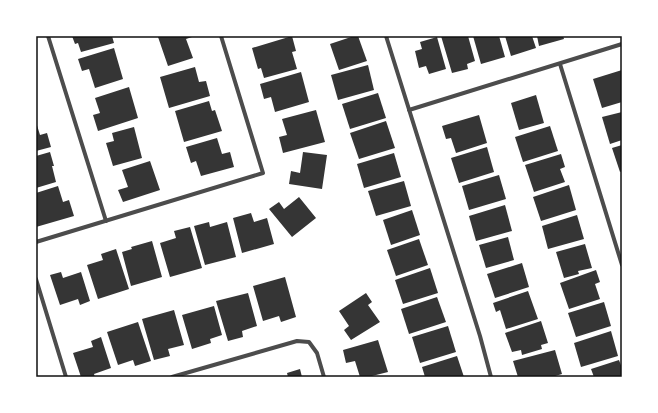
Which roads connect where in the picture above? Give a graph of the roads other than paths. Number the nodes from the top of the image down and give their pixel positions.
1 (48, 36) edge
2 (221, 36) edge
3 (386, 36) edge
4 (622, 44) edge
5 (560, 64) junction
6 (409, 110) junction
7 (106, 221) junction
8 (36, 242) edge
9 (622, 265) edge
10 (36, 279) edge
11 (66, 377) edge
12 (172, 377) edge
13 (324, 377) edge
14 (491, 377) edge

1 - 7 street
2 - 7 street
3 - 6 street
4 - 5 street
5 - 6 street
5 - 9 street
6 - 14 street
7 - 8 street
10 - 11 street
12 - 13 street

